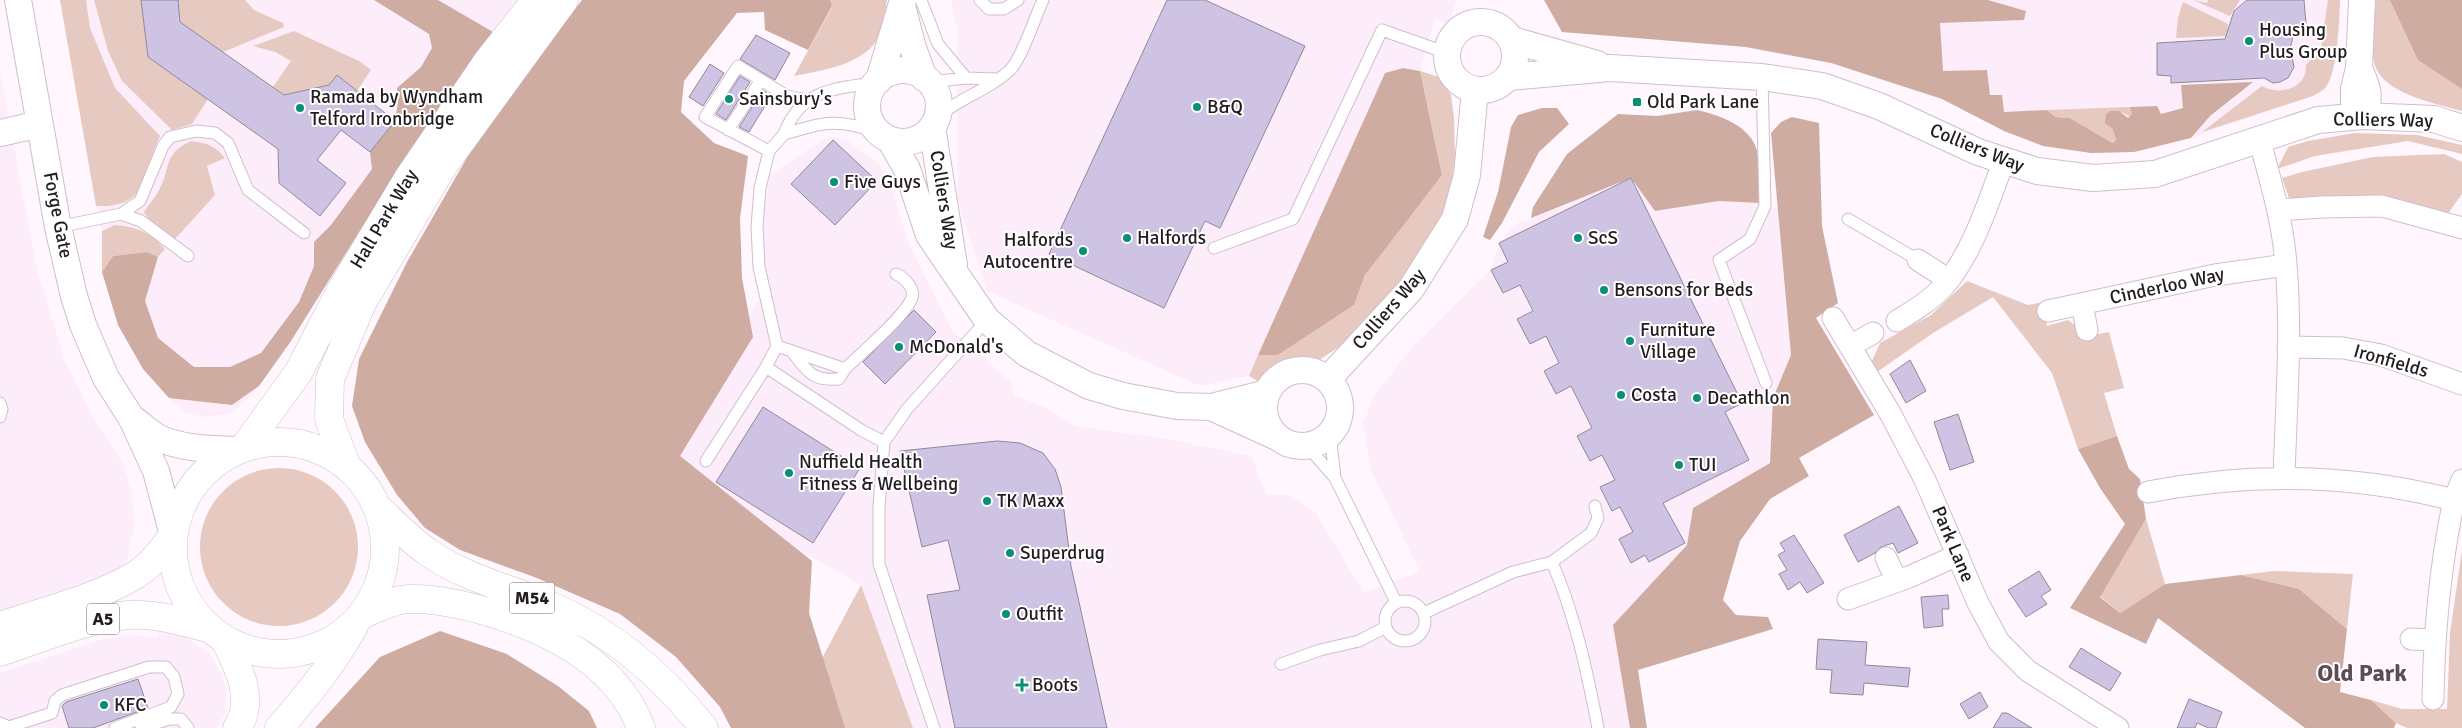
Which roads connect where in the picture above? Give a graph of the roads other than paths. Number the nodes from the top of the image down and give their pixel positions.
1 (18, 0) edge
2 (536, 0) edge
3 (564, 0) edge
4 (980, 0) edge
5 (1018, 0) edge
6 (1043, 0) edge
7 (2362, 0) edge
8 (909, 2) edge
9 (1487, 11) edge
10 (1512, 40) junction
11 (1447, 53) junction
12 (1610, 68) junction
13 (1762, 76) junction
14 (1509, 77) junction
15 (966, 78) junction
16 (997, 79) junction
17 (761, 80) junction
18 (927, 80) junction
19 (877, 81) junction
20 (1475, 90) junction
21 (807, 100) junction
22 (2362, 116) junction
23 (934, 122) junction
24 (40, 124) junction
25 (2462, 128) edge
26 (728, 130) junction
27 (0, 133) edge
28 (784, 134) junction
29 (884, 137) junction
30 (2259, 138) junction
31 (770, 151) junction
32 (2004, 160) junction
33 (2279, 210) junction
34 (121, 214) junction
35 (1848, 219) dead end
36 (2461, 225) edge
37 (58, 227) junction
38 (304, 233) dead end
39 (1214, 248) dead end
40 (188, 256) dead end
41 (1918, 260) joint
42 (2286, 265) junction
43 (955, 273) junction
44 (896, 274) dead end
45 (1949, 280) junction
46 (2082, 304) junction
47 (2048, 311) dead end
48 (1833, 318) dead end
49 (987, 320) junction
50 (1897, 321) dead end
51 (2087, 330) dead end
52 (1873, 333) dead end
53 (777, 346) junction
54 (1850, 346) junction
55 (2288, 347) junction
56 (792, 351) junction
57 (766, 367) junction
58 (845, 369) junction
59 (1328, 379) junction
60 (1766, 383) dead end
61 (2462, 384) edge
62 (1267, 393) junction
63 (0, 403) edge
64 (1211, 407) junction
65 (0, 417) edge
66 (132, 418) junction
67 (1330, 434) junction
68 (1279, 438) junction
69 (884, 442) junction
70 (1307, 446) junction
71 (241, 448) junction
72 (706, 461) dead end
73 (345, 462) junction
74 (1335, 478) junction
75 (2284, 478) junction
76 (2462, 480) edge
77 (2148, 492) dead end
78 (2454, 500) junction
79 (1595, 506) dead end
80 (378, 508) junction
81 (171, 535) junction
82 (1958, 555) junction
83 (1886, 558) dead end
84 (1552, 562) junction
85 (1897, 581) junction
86 (1848, 599) dead end
87 (1396, 602) junction
88 (1424, 613) junction
89 (359, 620) junction
90 (0, 626) edge
91 (1386, 628) junction
92 (217, 634) junction
93 (2411, 639) dead end
94 (2434, 640) junction
95 (0, 652) edge
96 (1281, 664) dead end
97 (2433, 699) dead end
98 (0, 723) edge
99 (115, 728) edge
100 (141, 728) edge
101 (188, 728) edge
102 (237, 728) edge
103 (279, 728) edge
104 (641, 728) edge
105 (704, 728) edge
106 (934, 728) edge
107 (1598, 728) edge
108 (2118, 728) edge

1 - 24 street, Forge Gate
2 - 71 main road, Hall Park Way
3 - 73 main road, Hall Park Way
4 - 5 lane
6 - 16 lane
7 - 22 street
8 - 15 lane
8 - 18 street, Colliers Way
8 - 19 street, Colliers Way
9 - 10 street, Colliers Way
9 - 11 street, Colliers Way
10 - 12 street, Colliers Way
10 - 14 street
11 - 20 street
11 - 39 lane
12 - 13 street, Colliers Way
12 - 14 street, Colliers Way
13 - 32 street, Colliers Way
13 - 60 lane
14 - 20 street, Colliers Way
15 - 16 lane
15 - 18 lane
16 - 23 lane
17 - 21 lane
17 - 26 lane
17 - 26 lane
18 - 19 street
18 - 23 street, Colliers Way
19 - 21 lane
19 - 29 street, Colliers Way
20 - 59 street, Colliers Way
21 - 28 lane
22 - 25 street, Colliers Way
22 - 30 street, Colliers Way
23 - 29 street, Colliers Way
23 - 43 street, Colliers Way
24 - 27 street
24 - 37 street, Forge Gate
26 - 31 lane
28 - 29 lane
28 - 31 lane
29 - 43 street, Colliers Way
30 - 32 street, Colliers Way
30 - 33 street
31 - 53 lane
32 - 45 street
33 - 36 street
33 - 42 street
34 - 37 lane
34 - 38 lane
34 - 40 lane
35 - 41 lane
37 - 66 street, Forge Gate
41 - 45 street
42 - 46 street, Cinderloo Way
42 - 55 street
43 - 49 street, Colliers Way
44 - 58 lane
45 - 50 street
46 - 47 street, Cinderloo Way
46 - 51 street
48 - 54 street, Park Lane
49 - 64 street, Colliers Way
49 - 69 lane
52 - 54 street
53 - 56 lane
53 - 57 lane
54 - 82 street, Park Lane
55 - 61 street, Ironfields
55 - 75 street
56 - 58 lane
56 - 58 lane
57 - 69 lane
57 - 72 lane
59 - 62 street
59 - 67 street
62 - 64 street, Colliers Way
62 - 68 street
63 - 65 lane
64 - 68 street, Colliers Way
66 - 71 street, Forge Gate
66 - 81 street, Forge Gate
67 - 70 street
67 - 74 lane
68 - 70 street, Colliers Way
69 - 106 lane
70 - 74 lane
71 - 73 main road
71 - 81 main road
73 - 80 main road
74 - 87 lane
75 - 77 street
75 - 78 street
76 - 78 street
78 - 94 street
79 - 84 lane
80 - 89 main road
80 - 105 main road, M54
81 - 90 main road, A5
81 - 92 main road
82 - 85 street
82 - 108 street, Park Lane
83 - 85 street
84 - 88 lane
84 - 107 lane
85 - 86 street
87 - 88 lane
87 - 91 lane
88 - 91 lane
89 - 92 main road
89 - 103 main road
89 - 104 main road, M54
91 - 96 lane
92 - 95 main road, A5
92 - 102 main road
93 - 94 street
94 - 97 street
98 - 99 lane
100 - 101 lane

